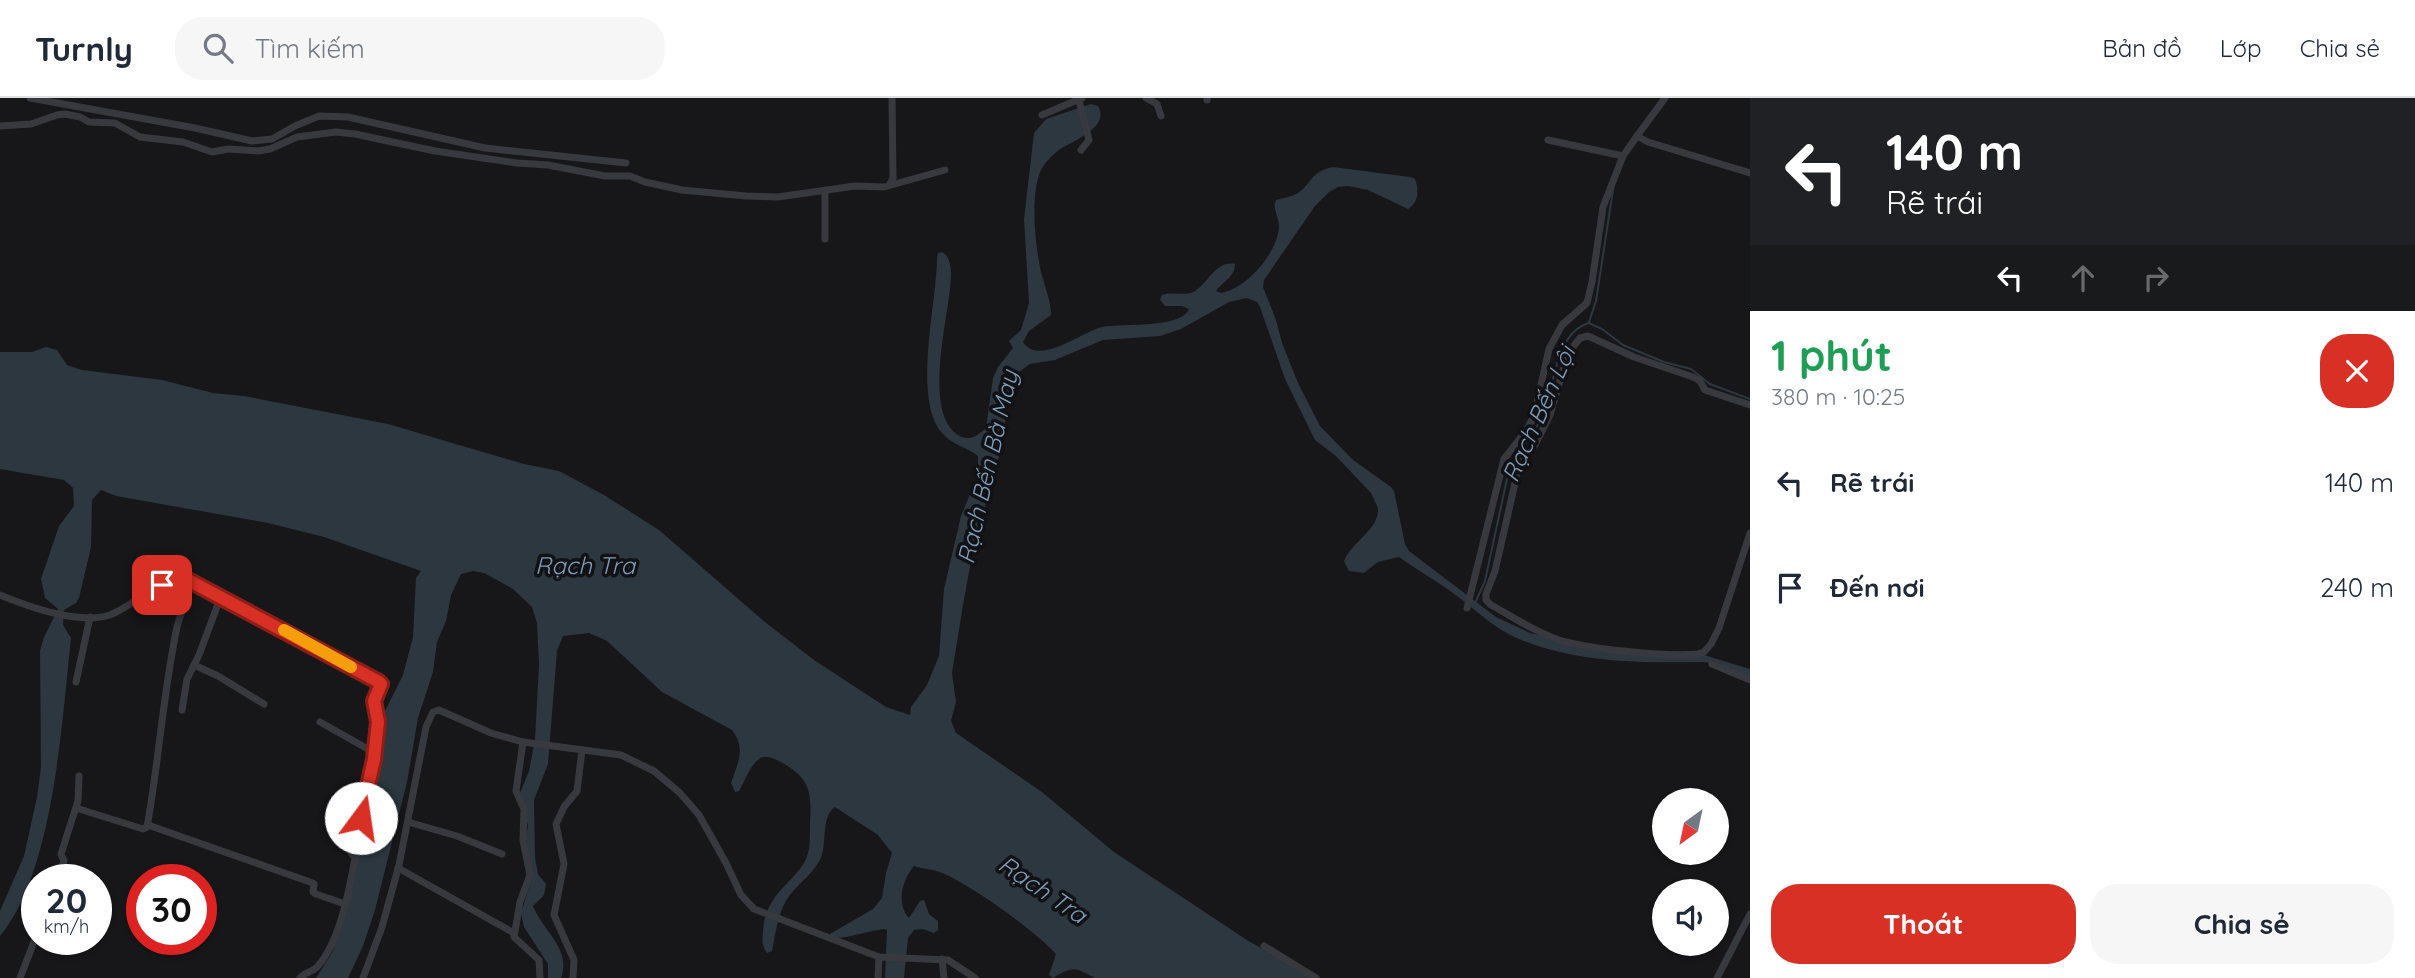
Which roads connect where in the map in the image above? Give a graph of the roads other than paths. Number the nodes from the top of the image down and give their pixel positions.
1 (30, 98) edge
2 (892, 98) edge
3 (1146, 98) edge
4 (1665, 98) edge
5 (1081, 101) edge
6 (1042, 115) dead end
7 (1161, 116) dead end
8 (0, 126) edge
9 (1637, 136) junction
10 (1548, 141) dead end
11 (1081, 150) dead end
12 (1623, 156) junction
13 (625, 163) dead end
14 (944, 170) dead end
15 (1750, 173) edge
16 (890, 184) junction
17 (825, 191) junction
18 (825, 240) dead end
19 (1750, 405) edge
20 (1750, 533) edge
21 (188, 580) junction
22 (0, 595) edge
23 (220, 596) junction
24 (1466, 606) dead end
25 (90, 617) junction
26 (1712, 664) dead end
27 (194, 665) junction
28 (1750, 680) edge
29 (76, 682) dead end
30 (264, 704) dead end
31 (182, 710) dead end
32 (320, 722) dead end
33 (525, 742) junction
34 (582, 750) junction
35 (375, 753) junction
36 (79, 776) dead end
37 (76, 808) junction
38 (408, 822) junction
39 (148, 825) junction
40 (502, 854) dead end
41 (63, 864) edge
42 (398, 868) junction
43 (345, 904) junction
44 (1750, 914) edge
45 (514, 933) junction
46 (1264, 946) dead end
47 (29, 955) edge
48 (881, 957) junction
49 (942, 958) junction
50 (20, 978) edge
51 (300, 978) edge
52 (362, 978) edge
53 (540, 978) edge
54 (573, 978) edge
55 (878, 978) edge
56 (944, 978) edge
57 (975, 978) edge
58 (1316, 978) edge
59 (1717, 978) edge

1 - 13 street
2 - 16 street
3 - 7 street
4 - 9 street
5 - 6 street
5 - 11 street
8 - 17 street
9 - 12 street
9 - 15 street
10 - 12 street
12 - 24 street
14 - 16 street
16 - 17 street
17 - 18 street
19 - 20 street
21 - 23 street
21 - 25 street
21 - 39 street
22 - 25 street
23 - 27 street
23 - 35 street
25 - 29 street
26 - 28 street
27 - 30 street
27 - 31 street
32 - 35 street
33 - 34 street
33 - 38 street
33 - 45 street
34 - 48 street
34 - 54 street
35 - 43 street
36 - 37 street
37 - 39 street
37 - 41 street
38 - 40 street
38 - 42 street
39 - 43 street
42 - 45 street
42 - 52 street
43 - 51 street
44 - 59 street
45 - 53 street
46 - 58 street
47 - 50 street
48 - 49 street
48 - 55 street
49 - 56 street
49 - 57 street

